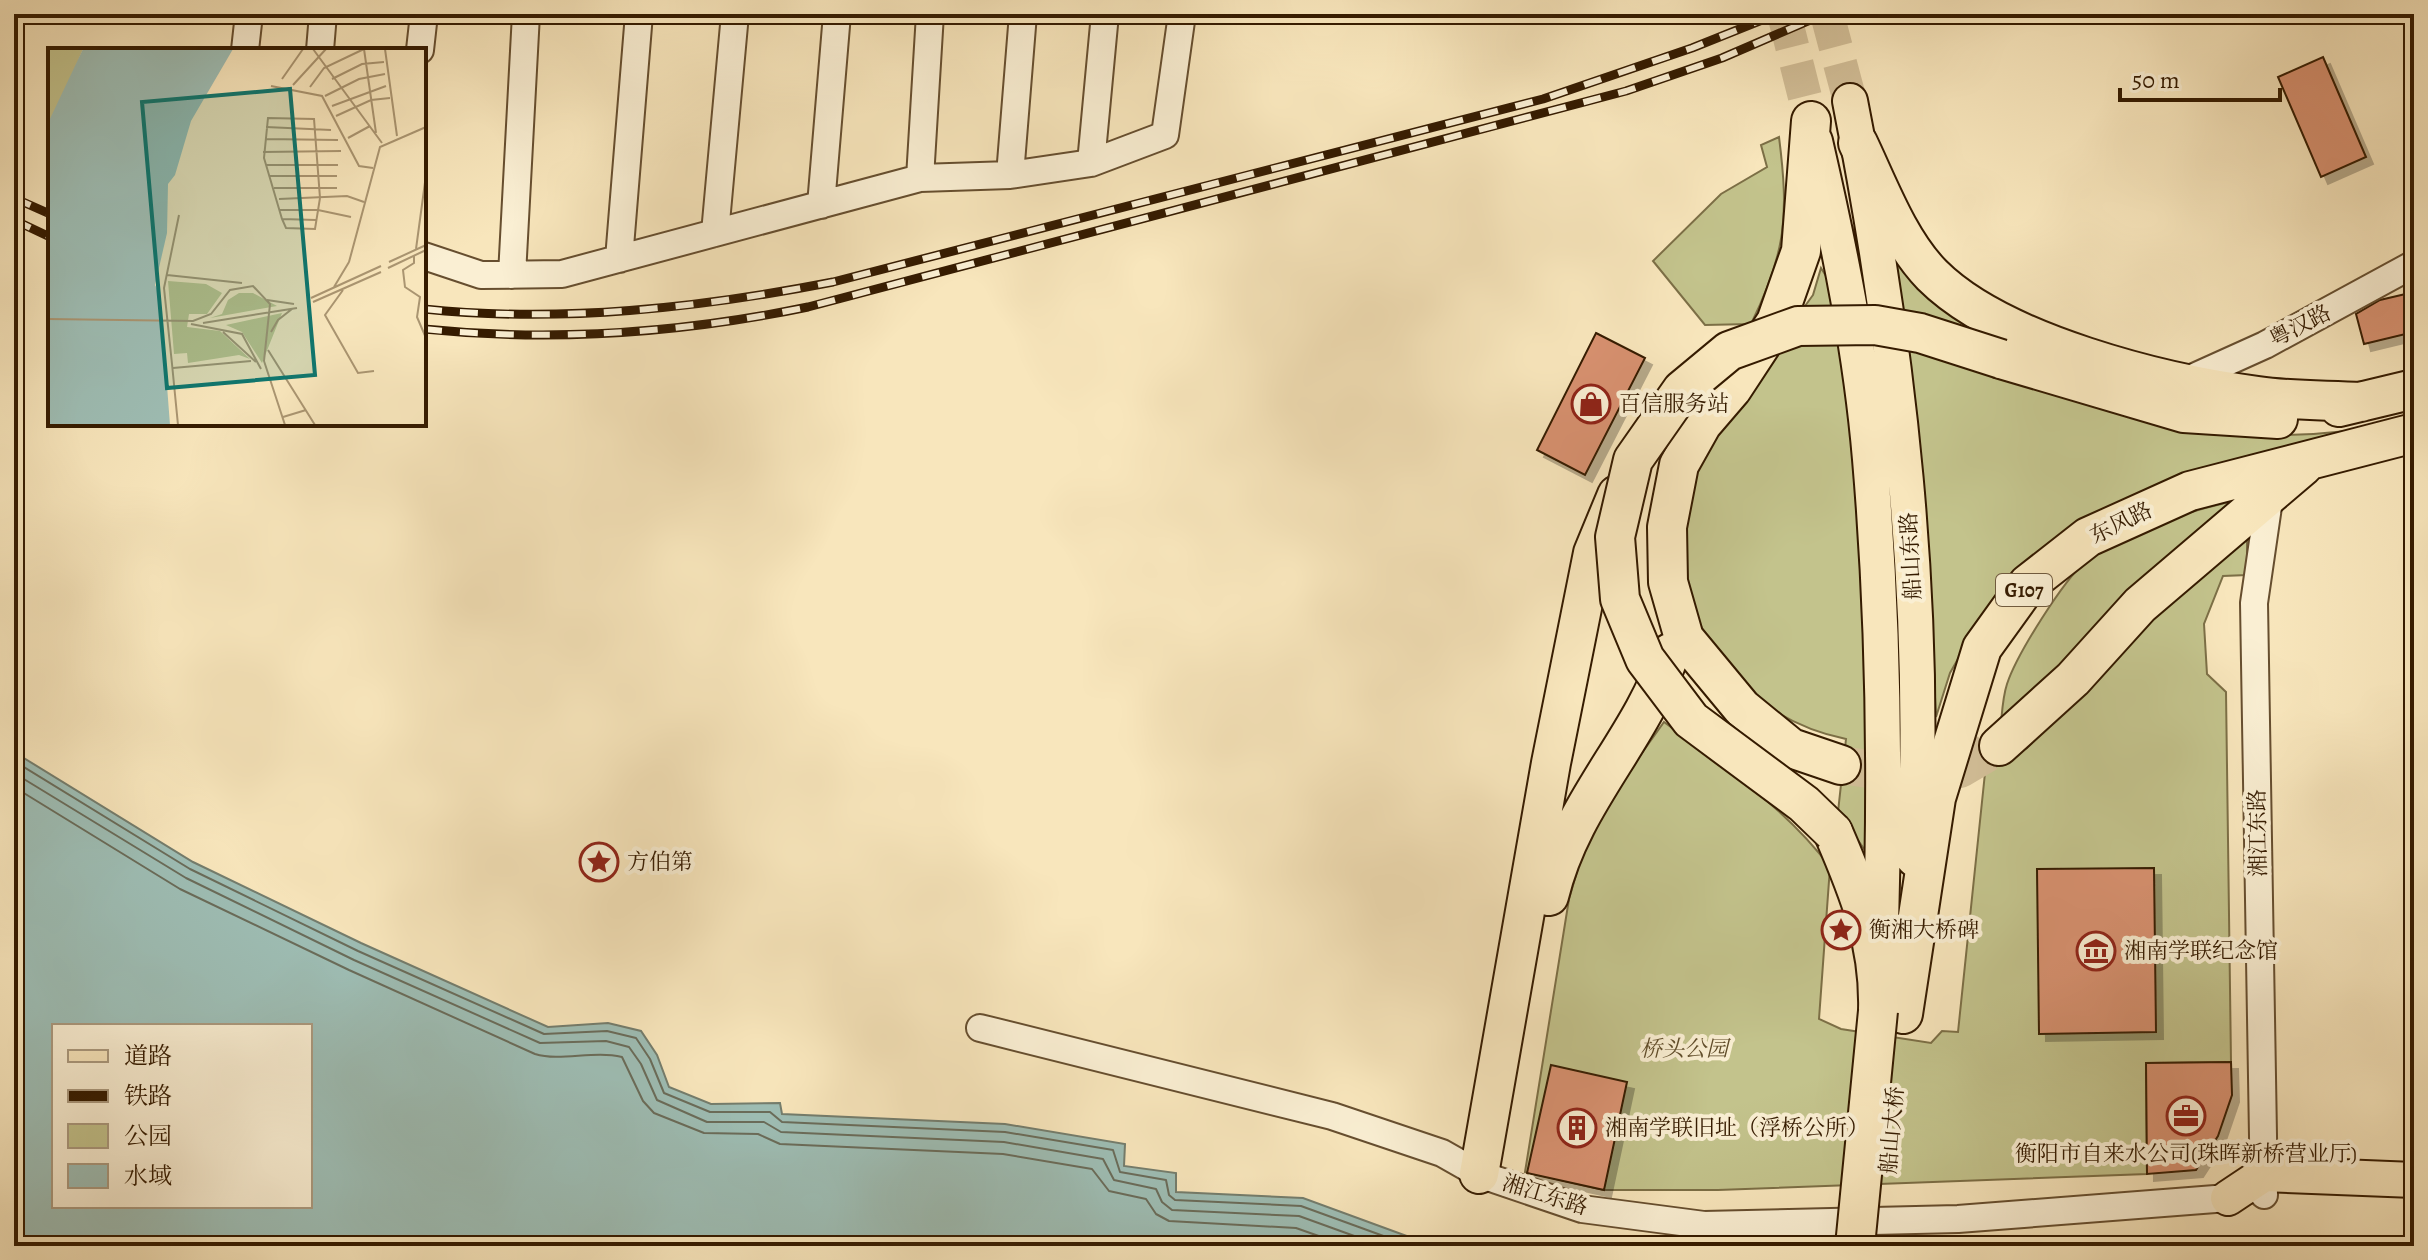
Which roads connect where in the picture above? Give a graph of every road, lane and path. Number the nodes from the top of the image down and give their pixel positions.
1 (249, 14) edge
2 (323, 14) edge
3 (424, 14) edge
4 (526, 14) edge
5 (639, 14) edge
6 (735, 14) edge
7 (837, 14) edge
8 (930, 14) edge
9 (1023, 14) edge
10 (1105, 14) edge
11 (1182, 14) edge
12 (245, 48) edge
13 (320, 48) edge
14 (420, 48) edge
15 (1850, 101) tunnel mouth
16 (1811, 121) joint
17 (1858, 143) junction
18 (1091, 163) junction
19 (1010, 175) junction
20 (920, 178) junction
21 (821, 205) junction
22 (715, 233) junction
23 (426, 257) edge
24 (619, 259) junction
25 (2414, 264) edge
26 (512, 275) junction
27 (2183, 382) junction
28 (2414, 389) edge
29 (2361, 402) junction
30 (2414, 433) edge
31 (2313, 458) junction
32 (1633, 460) junction
33 (2270, 493) junction
34 (1668, 582) junction
35 (1999, 746) tunnel mouth
36 (1841, 765) tunnel mouth
37 (1891, 1003) junction
38 (980, 1028) dead end
39 (1491, 1111) junction
40 (1479, 1174) junction
41 (2414, 1180) edge
42 (2264, 1184) junction
43 (2228, 1198) joint
44 (2414, 1199) edge
45 (1855, 1246) edge
46 (1881, 1246) edge

1 - 12 street
2 - 13 street
3 - 14 street
4 - 26 street
5 - 24 street
6 - 22 street
7 - 21 street
8 - 20 street
9 - 19 street
10 - 18 street
11 - 18 street
15 - 17 main road, 船山东路
16 - 34 highway
16 - 37 main road, 船山东路
17 - 27 highway
17 - 37 main road, 船山东路
18 - 19 street
19 - 20 street
20 - 21 street
21 - 22 street
22 - 24 street
23 - 26 street
24 - 26 street
25 - 27 street, 粤汉路
27 - 29 highway
28 - 29 highway
29 - 32 highway, bridge
30 - 31 highway, 东风路 / G107
31 - 33 highway
31 - 37 highway, 东风路 / G107
32 - 37 highway, bridge
32 - 39 highway, bridge
33 - 35 highway
33 - 42 street, 湘江东路
34 - 36 highway
34 - 39 highway
37 - 45 highway, 船山大桥 / G107, bridge
37 - 46 highway, 船山大桥 / G107
38 - 40 street, 湘江东路
39 - 40 highway
40 - 43 street, 湘江东路
41 - 42 main road, 湘江东路
42 - 43 main road, 湘江东路
42 - 44 main road, 湘江东路

